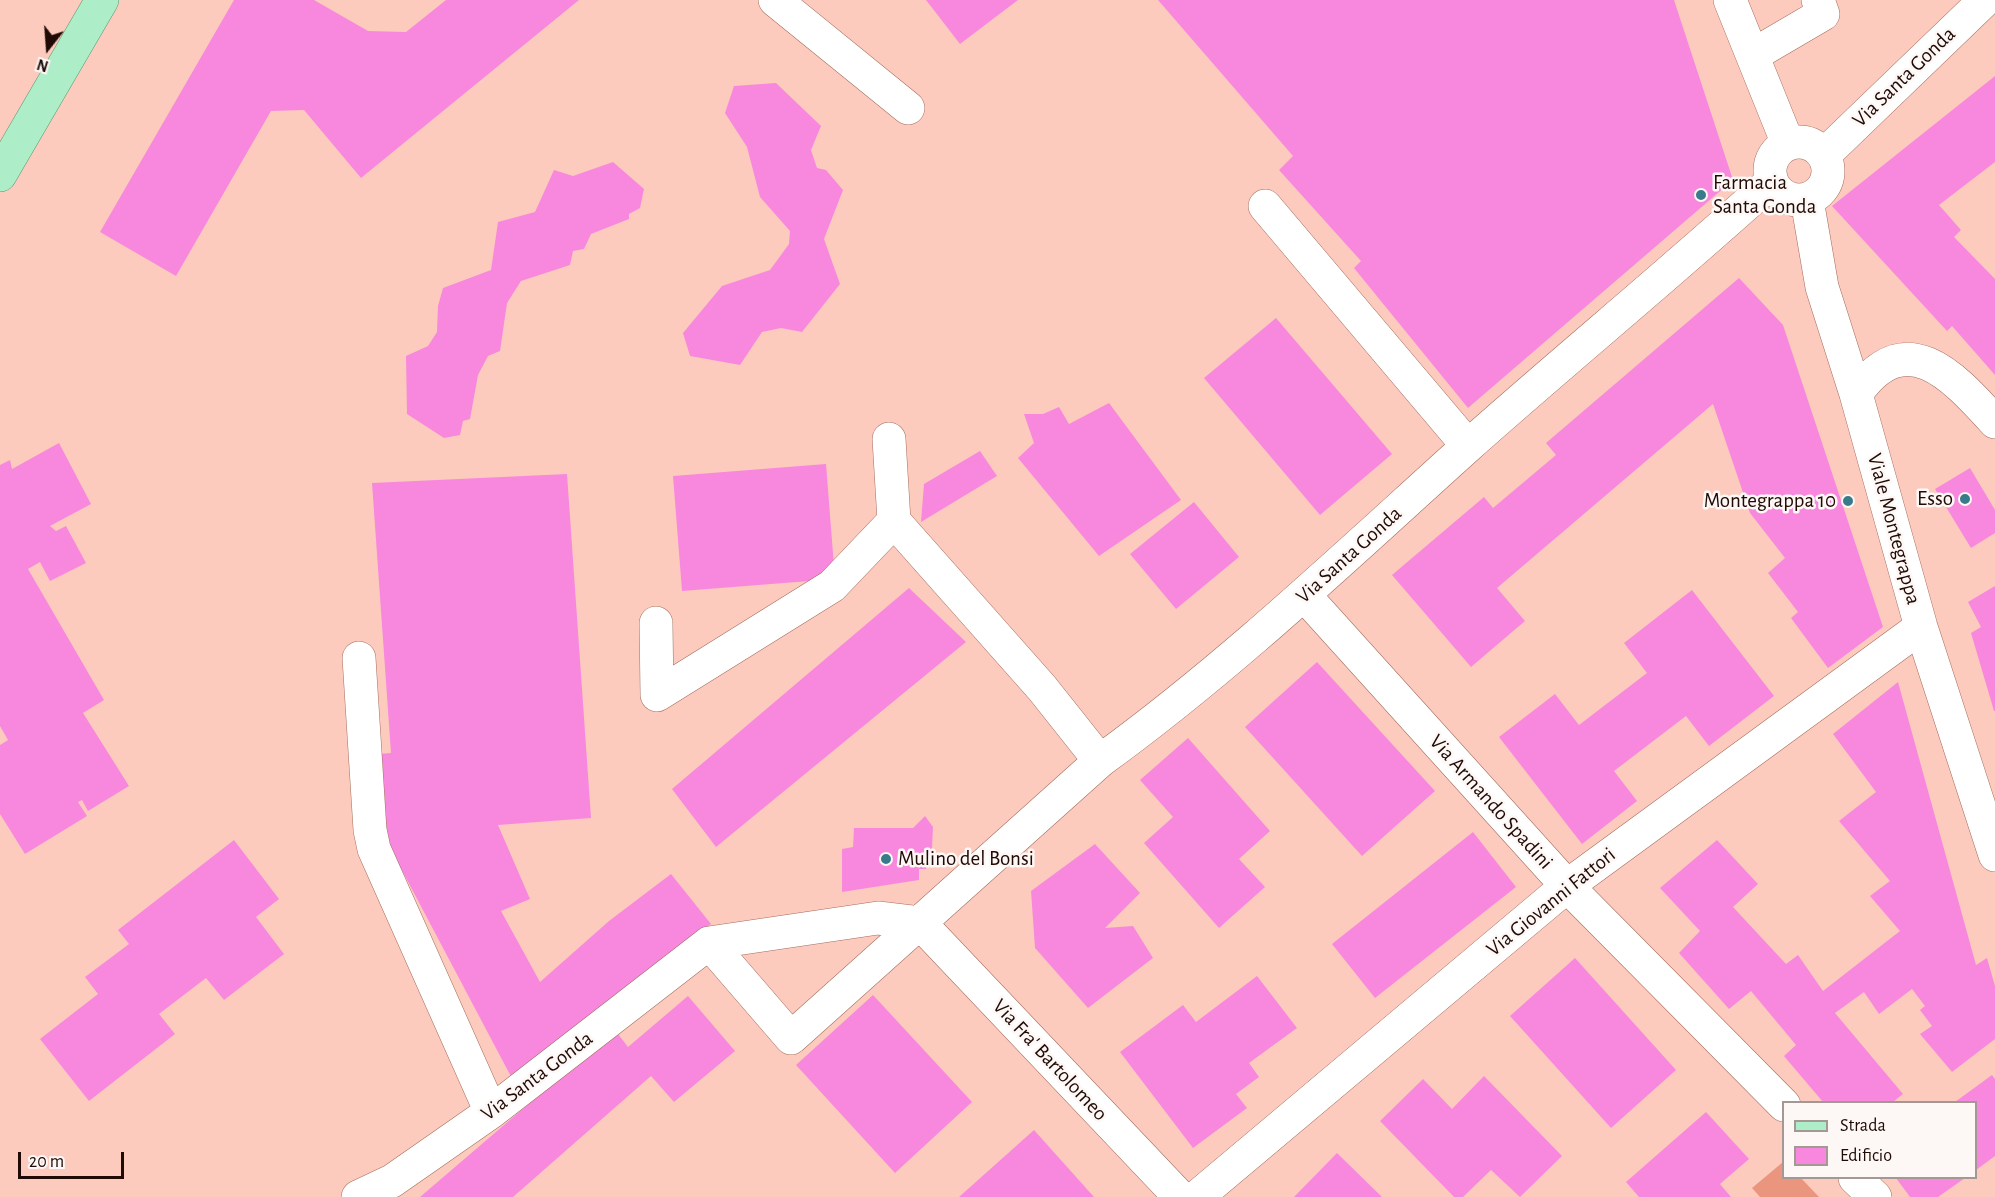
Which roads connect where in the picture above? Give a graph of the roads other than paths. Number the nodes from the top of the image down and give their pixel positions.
1 (102, 0) edge
2 (775, 0) edge
3 (1730, 0) edge
4 (1818, 0) edge
5 (1985, 0) edge
6 (1991, 0) edge
7 (1995, 5) edge
8 (1753, 55) junction
9 (908, 108) dead end
10 (1788, 144) junction
11 (1824, 155) junction
12 (0, 176) edge
13 (1772, 182) junction
14 (1807, 200) junction
15 (1265, 206) dead end
16 (1857, 394) junction
17 (1995, 422) edge
18 (889, 439) dead end
19 (1468, 446) junction
20 (894, 521) junction
21 (1305, 596) junction
22 (656, 623) dead end
23 (1921, 627) junction
24 (359, 658) dead end
25 (1100, 761) junction
26 (1995, 855) edge
27 (1567, 886) junction
28 (920, 922) junction
29 (709, 943) junction
30 (1782, 1103) edge
31 (490, 1112) junction
32 (1857, 1179) edge
33 (358, 1197) edge
34 (1180, 1197) edge
35 (1197, 1197) edge
36 (1875, 1197) edge

1 - 12 main road
2 - 9 street
3 - 8 street
4 - 8 street
5 - 11 street, Via Santa Gonda
6 - 7 street
8 - 10 street
10 - 11 street
10 - 13 street
11 - 14 street
13 - 14 street
13 - 19 street, Via Santa Gonda
14 - 16 street, Viale Montegrappa
15 - 19 street
16 - 17 street
16 - 23 street, Viale Montegrappa
18 - 20 street
19 - 21 street, Via Santa Gonda
20 - 22 street
20 - 25 street
21 - 25 street, Via Santa Gonda
21 - 27 street, Via Armando Spadini
23 - 26 street, Viale Montegrappa
23 - 27 street, Via Giovanni Fattori
24 - 31 street
25 - 28 street, Via Santa Gonda
27 - 30 street, Via Armando Spadini
27 - 35 street, Via Giovanni Fattori
28 - 29 street, Via Santa Gonda
28 - 29 street, Via Santa Gonda
28 - 34 street, Via Fra' Bartolomeo
29 - 31 street, Via Santa Gonda
31 - 33 street, Via Santa Gonda
32 - 36 street

